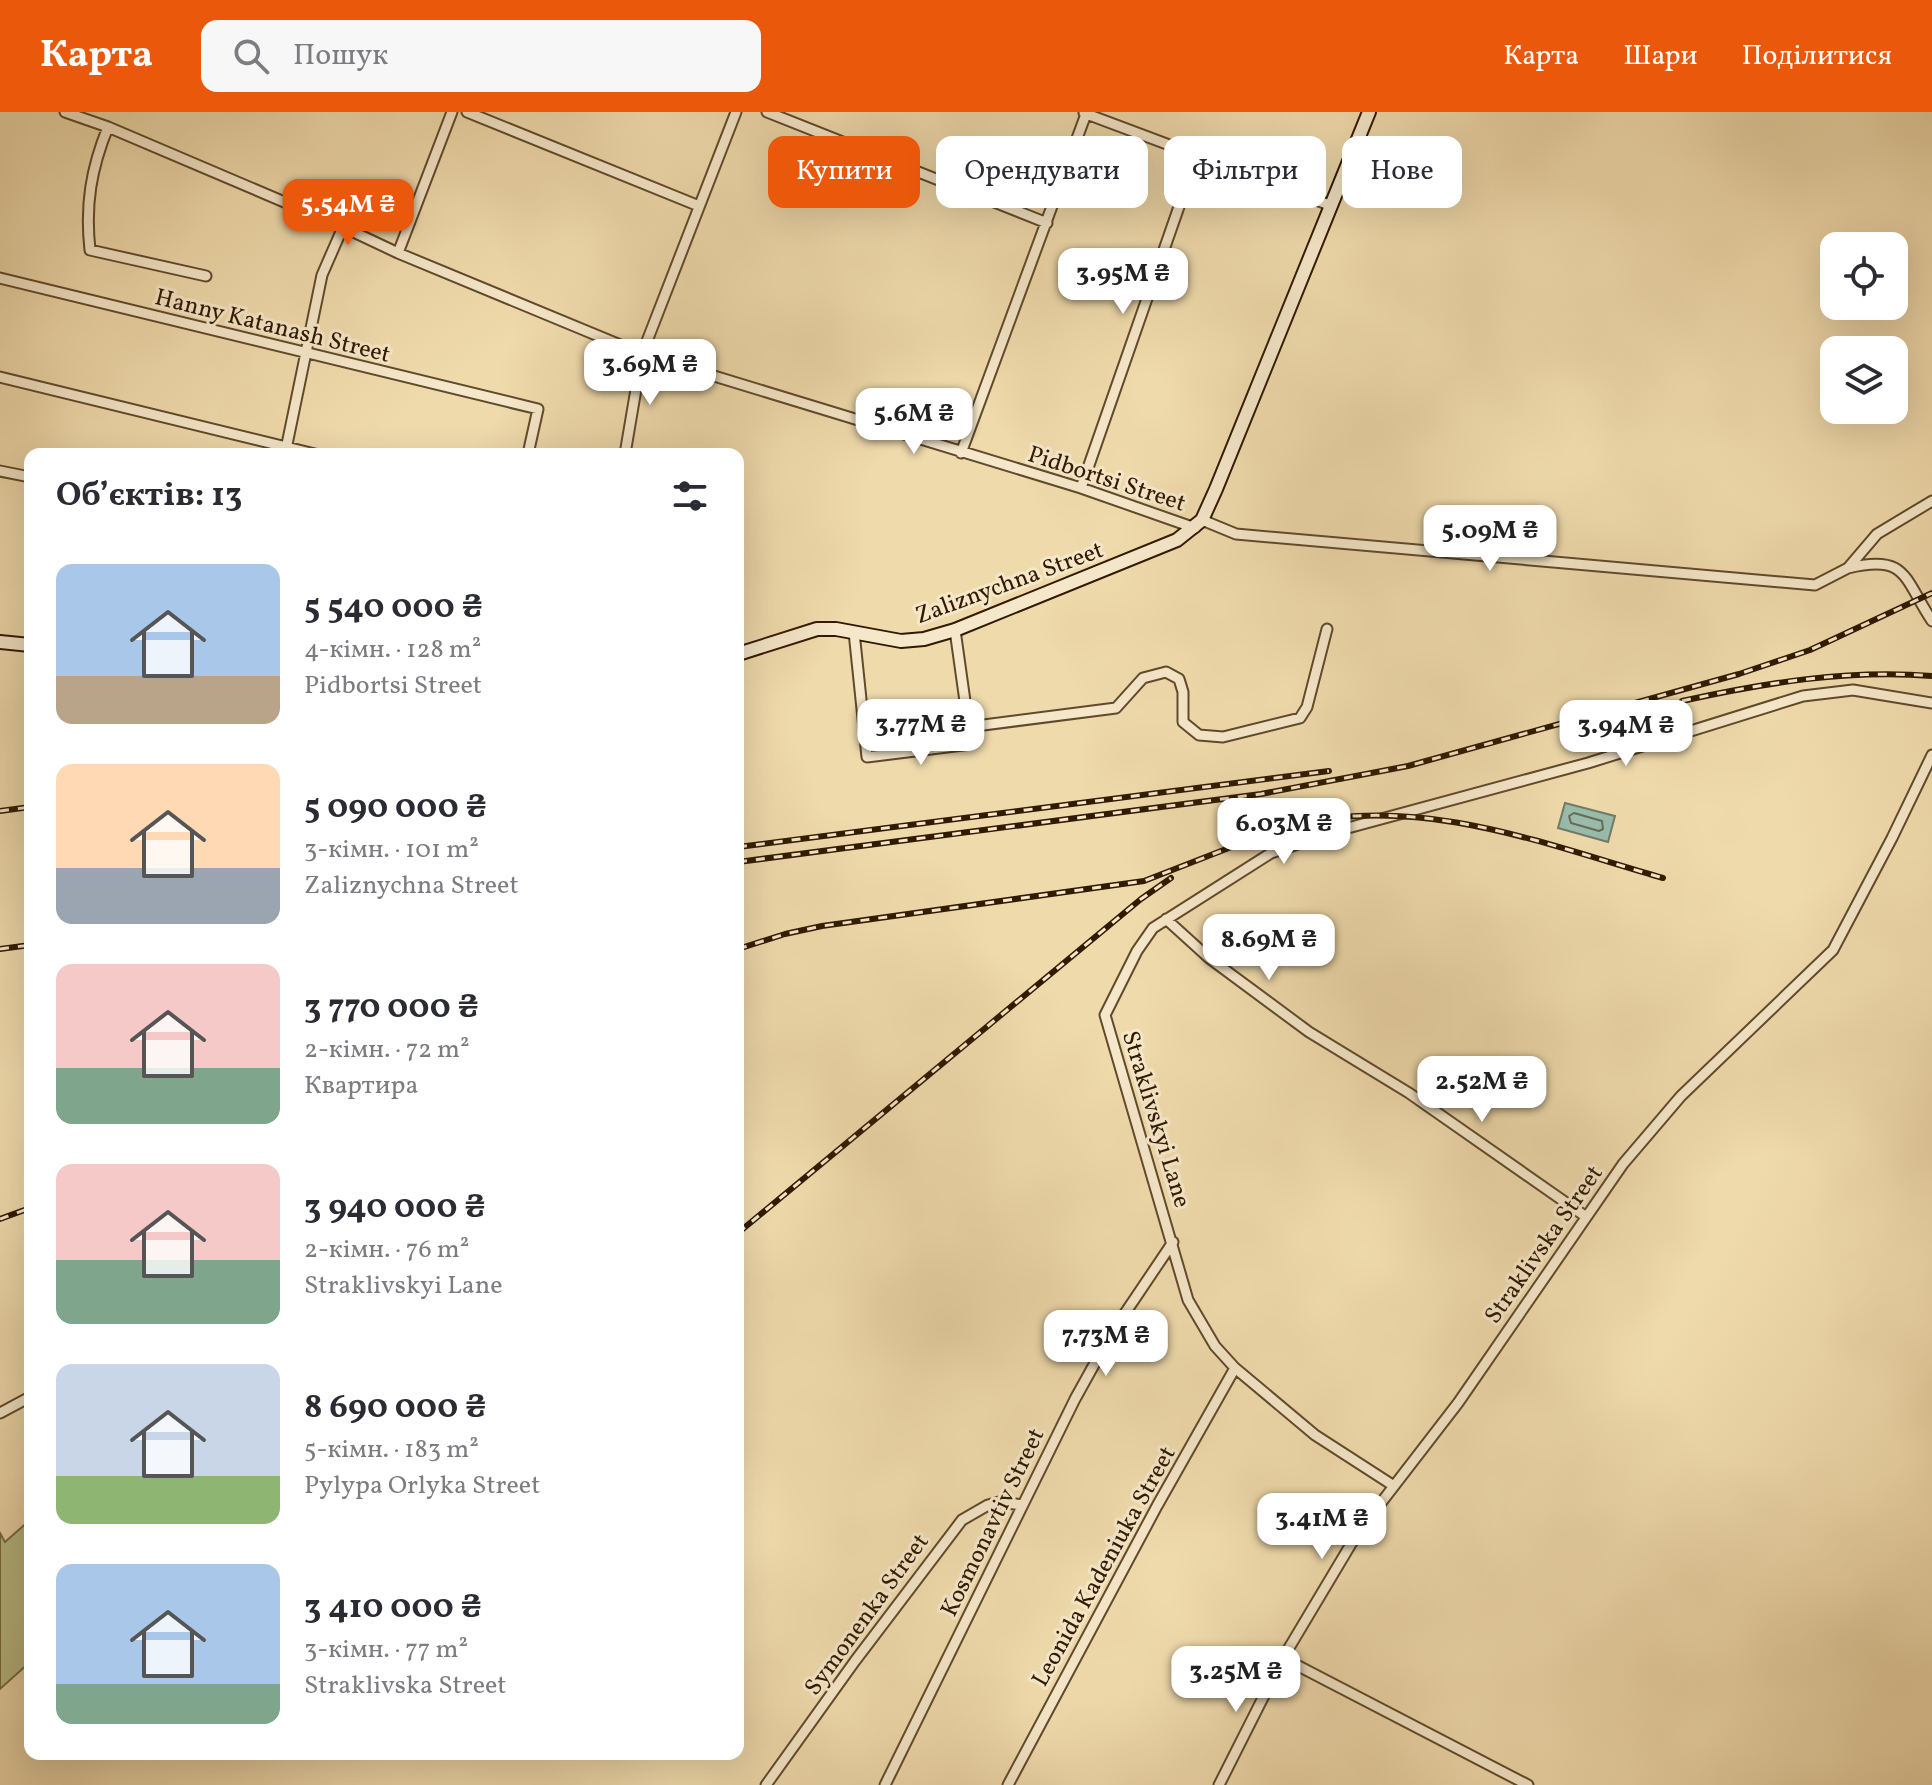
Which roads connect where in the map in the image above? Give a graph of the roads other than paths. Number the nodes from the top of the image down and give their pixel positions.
1 (65, 112) edge
2 (452, 112) edge
3 (467, 112) edge
4 (736, 112) edge
5 (767, 112) edge
6 (1369, 112) edge
7 (1083, 113) edge
8 (80, 115) edge
9 (108, 127) junction
10 (1164, 143) edge
11 (1326, 204) edge
12 (699, 206) junction
13 (1332, 206) junction
14 (1179, 208) edge
15 (1047, 223) junction
16 (343, 227) junction
17 (398, 253) junction
18 (206, 276) dead end
19 (0, 278) edge
20 (306, 354) junction
21 (642, 354) junction
22 (0, 377) edge
23 (273, 448) edge
24 (286, 448) edge
25 (529, 448) edge
26 (626, 448) edge
27 (961, 453) junction
28 (0, 471) edge
29 (24, 476) edge
30 (1081, 488) junction
31 (1932, 501) edge
32 (1199, 524) junction
33 (1848, 568) junction
34 (1932, 621) edge
35 (1327, 629) dead end
36 (955, 630) junction
37 (854, 632) junction
38 (0, 642) edge
39 (24, 644) edge
40 (744, 652) edge
41 (1932, 703) edge
42 (968, 727) junction
43 (1932, 755) edge
44 (1166, 919) junction
45 (1585, 1216) junction
46 (1173, 1242) junction
47 (1235, 1368) junction
48 (24, 1400) edge
49 (0, 1413) edge
50 (1394, 1486) junction
51 (1023, 1505) junction
52 (1283, 1658) junction
53 (766, 1785) edge
54 (885, 1785) edge
55 (1008, 1785) edge
56 (1219, 1785) edge
57 (1528, 1785) edge

1 - 8 street, Pidbortsi Street
2 - 17 street
3 - 12 street
4 - 12 street
5 - 15 street
6 - 13 main road
7 - 10 street
7 - 15 street
8 - 9 street, Pidbortsi Street
9 - 16 street, Pidbortsi Street
9 - 18 street
11 - 13 street
12 - 21 street
13 - 32 main road
14 - 30 street
15 - 27 street
16 - 17 street, Pidbortsi Street
16 - 20 street
17 - 21 street, Pidbortsi Street
19 - 20 street, Hanny Katanash Street
20 - 24 street
20 - 25 street, Hanny Katanash Street
21 - 26 street
21 - 27 street, Pidbortsi Street
22 - 23 street
27 - 30 street, Pidbortsi Street
28 - 29 street
30 - 32 street, Pidbortsi Street
31 - 33 street
32 - 33 street
32 - 36 main road, Zaliznychna Street
33 - 34 street
35 - 42 street
36 - 37 main road, Zaliznychna Street
36 - 42 street
37 - 40 main road, Zaliznychna Street
37 - 42 street
38 - 39 main road
41 - 44 street, Straklivskyi Lane
43 - 45 street, Straklivska Street
44 - 45 street
44 - 46 street, Straklivskyi Lane
45 - 50 street, Straklivska Street
46 - 47 street, Straklivskyi Lane
46 - 51 street, Kosmonavtiv Street
47 - 50 street, Straklivskyi Lane
47 - 55 street, Leonida Kadeniuka Street
48 - 49 street
50 - 52 street, Straklivska Street
51 - 53 street, Symonenka Street
51 - 54 street, Kosmonavtiv Street
52 - 56 street, Straklivska Street
52 - 57 street

